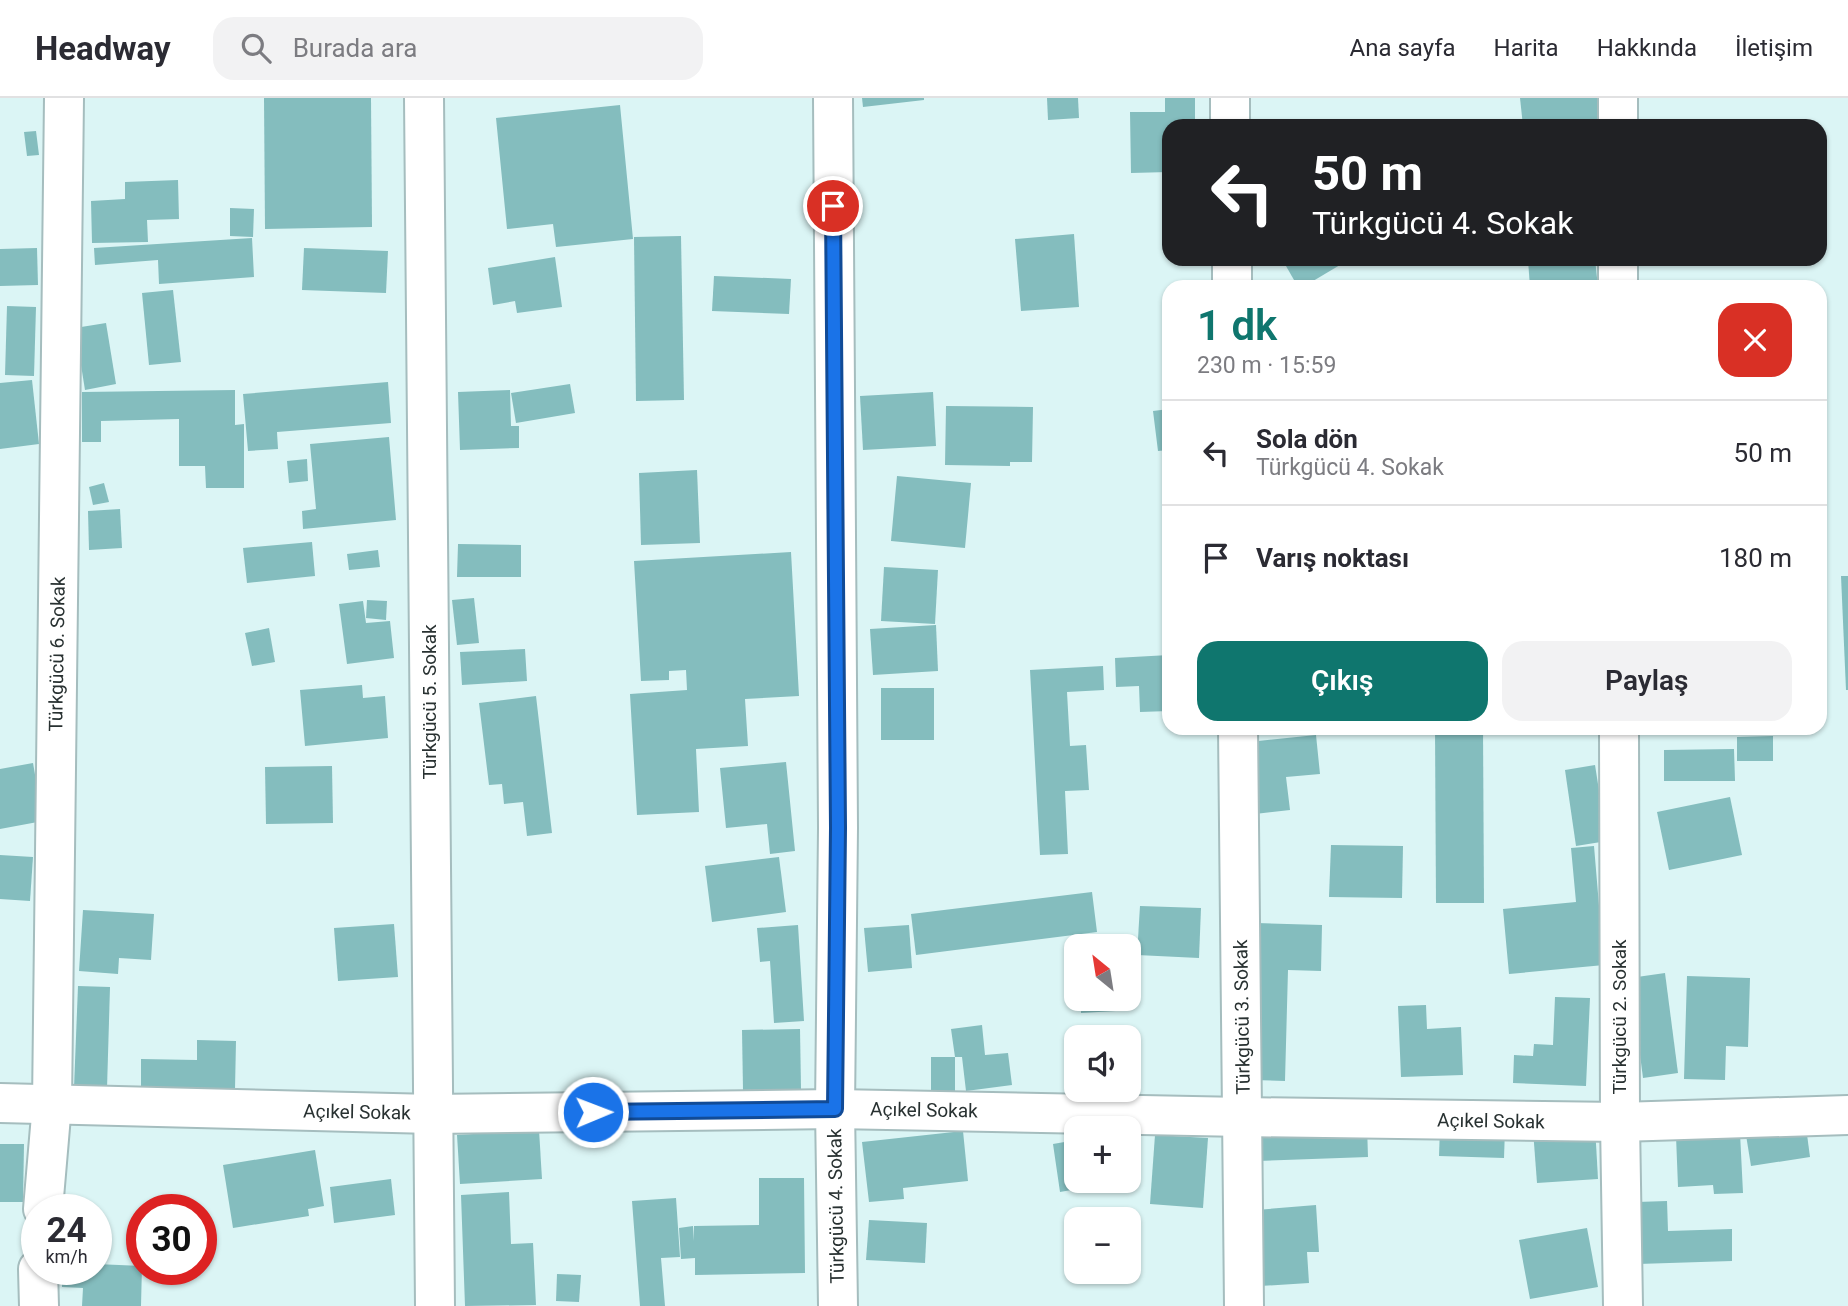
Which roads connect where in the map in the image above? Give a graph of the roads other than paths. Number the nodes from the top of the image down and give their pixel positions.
1 (64, 98) edge
2 (424, 98) edge
3 (832, 98) edge
4 (1230, 98) edge
5 (1618, 98) edge
6 (1230, 119) edge
7 (1618, 119) edge
8 (1238, 735) edge
9 (1619, 735) edge
10 (0, 1103) edge
11 (52, 1104) junction
12 (835, 1109) junction
13 (432, 1114) junction
14 (1848, 1115) edge
15 (1243, 1118) junction
16 (1620, 1122) junction
17 (44, 1194) edge
18 (38, 1285) edge
19 (39, 1306) edge
20 (435, 1306) edge
21 (838, 1306) edge
22 (1244, 1306) edge
23 (1623, 1306) edge

1 - 11 street, Türkgücü 6. Sokak
2 - 13 street, Türkgücü 5. Sokak
3 - 12 street, Türkgücü 4. Sokak
4 - 6 street
5 - 7 street
8 - 15 street, Türkgücü 3. Sokak
9 - 16 street, Türkgücü 2. Sokak
10 - 11 street, Açıkel Sokak
11 - 13 street, Açıkel Sokak
11 - 17 street, Türkgücü 6. Sokak
12 - 13 street, Açıkel Sokak
12 - 15 street, Açıkel Sokak
12 - 21 street, Türkgücü 4. Sokak
13 - 20 street, Türkgücü 5. Sokak
14 - 16 street, Açıkel Sokak
15 - 16 street, Açıkel Sokak
15 - 22 street, Türkgücü 3. Sokak
16 - 23 street, Türkgücü 2. Sokak
18 - 19 street

